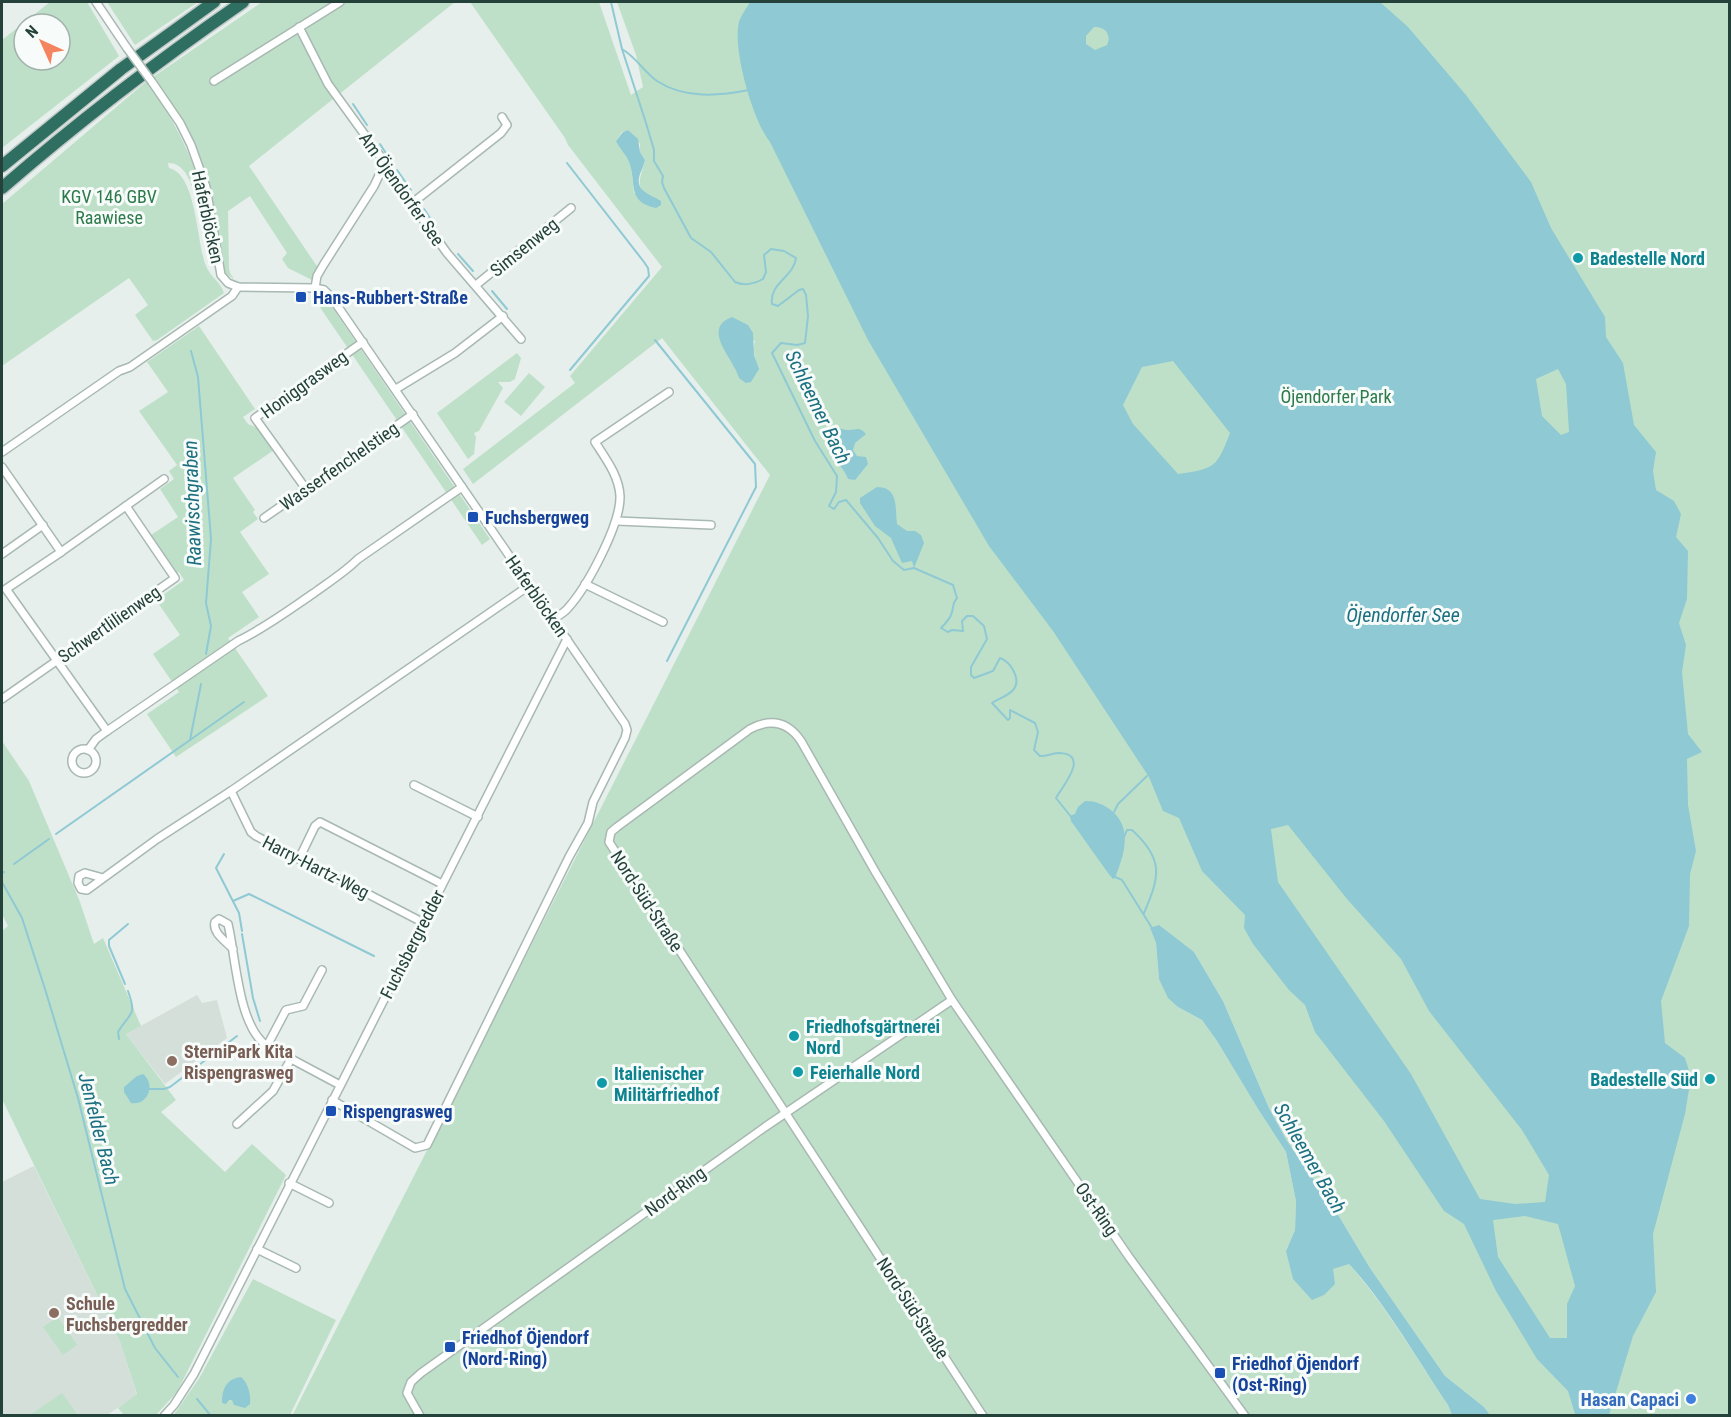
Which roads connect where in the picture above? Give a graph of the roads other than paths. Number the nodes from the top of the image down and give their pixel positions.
1 (96, 2) edge
2 (214, 2) edge
3 (243, 2) edge
4 (340, 2) edge
5 (299, 27) junction
6 (214, 81) dead end
7 (502, 117) dead end
8 (384, 165) junction
9 (2, 166) edge
10 (2, 188) edge
11 (411, 204) junction
12 (571, 208) dead end
13 (476, 285) junction
14 (238, 287) junction
15 (315, 288) junction
16 (503, 316) junction
17 (521, 339) dead end
18 (363, 342) junction
19 (396, 389) junction
20 (669, 392) dead end
21 (413, 414) junction
22 (2, 452) edge
23 (2, 466) edge
24 (164, 479) dead end
25 (462, 487) junction
26 (306, 489) junction
27 (126, 506) junction
28 (264, 518) dead end
29 (617, 521) junction
30 (43, 525) junction
31 (711, 525) dead end
32 (61, 552) junction
33 (2, 554) edge
34 (585, 584) junction
35 (530, 585) junction
36 (4, 586) edge
37 (553, 620) junction
38 (663, 622) dead end
39 (567, 639) junction
40 (57, 661) junction
41 (2, 699) edge
42 (107, 731) junction
43 (88, 750) dead end
44 (414, 785) dead end
45 (231, 790) junction
46 (478, 817) junction
47 (299, 859) junction
48 (103, 878) dead end
49 (442, 884) junction
50 (422, 922) junction
51 (234, 949) dead end
52 (322, 970) dead end
53 (952, 1000) junction
54 (267, 1046) junction
55 (291, 1059) junction
56 (340, 1084) junction
57 (332, 1100) junction
58 (785, 1114) junction
59 (237, 1124) dead end
60 (290, 1183) junction
61 (329, 1203) dead end
62 (256, 1249) junction
63 (296, 1268) dead end
64 (164, 1416) edge
65 (420, 1416) edge
66 (983, 1416) edge
67 (1245, 1416) edge

1 - 14 street, Haferblöcken, bridge
2 - 9 highway
3 - 10 highway
4 - 5 street
5 - 6 street
5 - 8 street, Am Öjendorfer See
7 - 11 street
8 - 11 street, Am Öjendorfer See
8 - 15 street
11 - 13 street, Am Öjendorfer See
12 - 13 street, Simsenweg
13 - 16 street, Am Öjendorfer See
14 - 15 street
14 - 22 street
15 - 18 street, Haferblöcken
16 - 17 street, Am Öjendorfer See
16 - 19 street
18 - 19 street, Haferblöcken
18 - 26 street, Honiggrasweg
19 - 21 street, Haferblöcken
20 - 29 street
21 - 25 street, Haferblöcken
21 - 26 street, Wasserfenchelstieg
23 - 30 street
24 - 27 street
25 - 35 street, Haferblöcken
25 - 42 street
26 - 28 street, Wasserfenchelstieg
27 - 32 street
27 - 40 street, Schwertlilienweg
29 - 31 street
29 - 34 street
30 - 32 street
30 - 33 street
32 - 36 street
34 - 37 street
34 - 38 street
35 - 37 street, Haferblöcken
35 - 45 street
36 - 40 street
37 - 39 street, Haferblöcken
39 - 46 street, Fuchsbergredder
39 - 57 street, Haferblöcken
40 - 41 street, Schwertlilienweg
40 - 42 street
42 - 43 street
44 - 46 street
45 - 47 street, Harry-Hartz-Weg
45 - 48 street
46 - 49 street, Fuchsbergredder
47 - 49 street
47 - 50 street, Harry-Hartz-Weg
49 - 50 street, Fuchsbergredder
50 - 56 street, Fuchsbergredder
51 - 54 street
52 - 54 street
53 - 58 street, Nord-Ring
53 - 58 street, Nord-Süd-Straße
53 - 67 street, Ost-Ring
54 - 55 street
55 - 56 street
55 - 59 street
56 - 57 street, Fuchsbergredder
57 - 60 street, Fuchsbergredder
58 - 65 street, Nord-Ring
58 - 66 street, Nord-Süd-Straße
60 - 61 street
60 - 62 street, Fuchsbergredder
62 - 63 street
62 - 64 street, Fuchsbergredder

